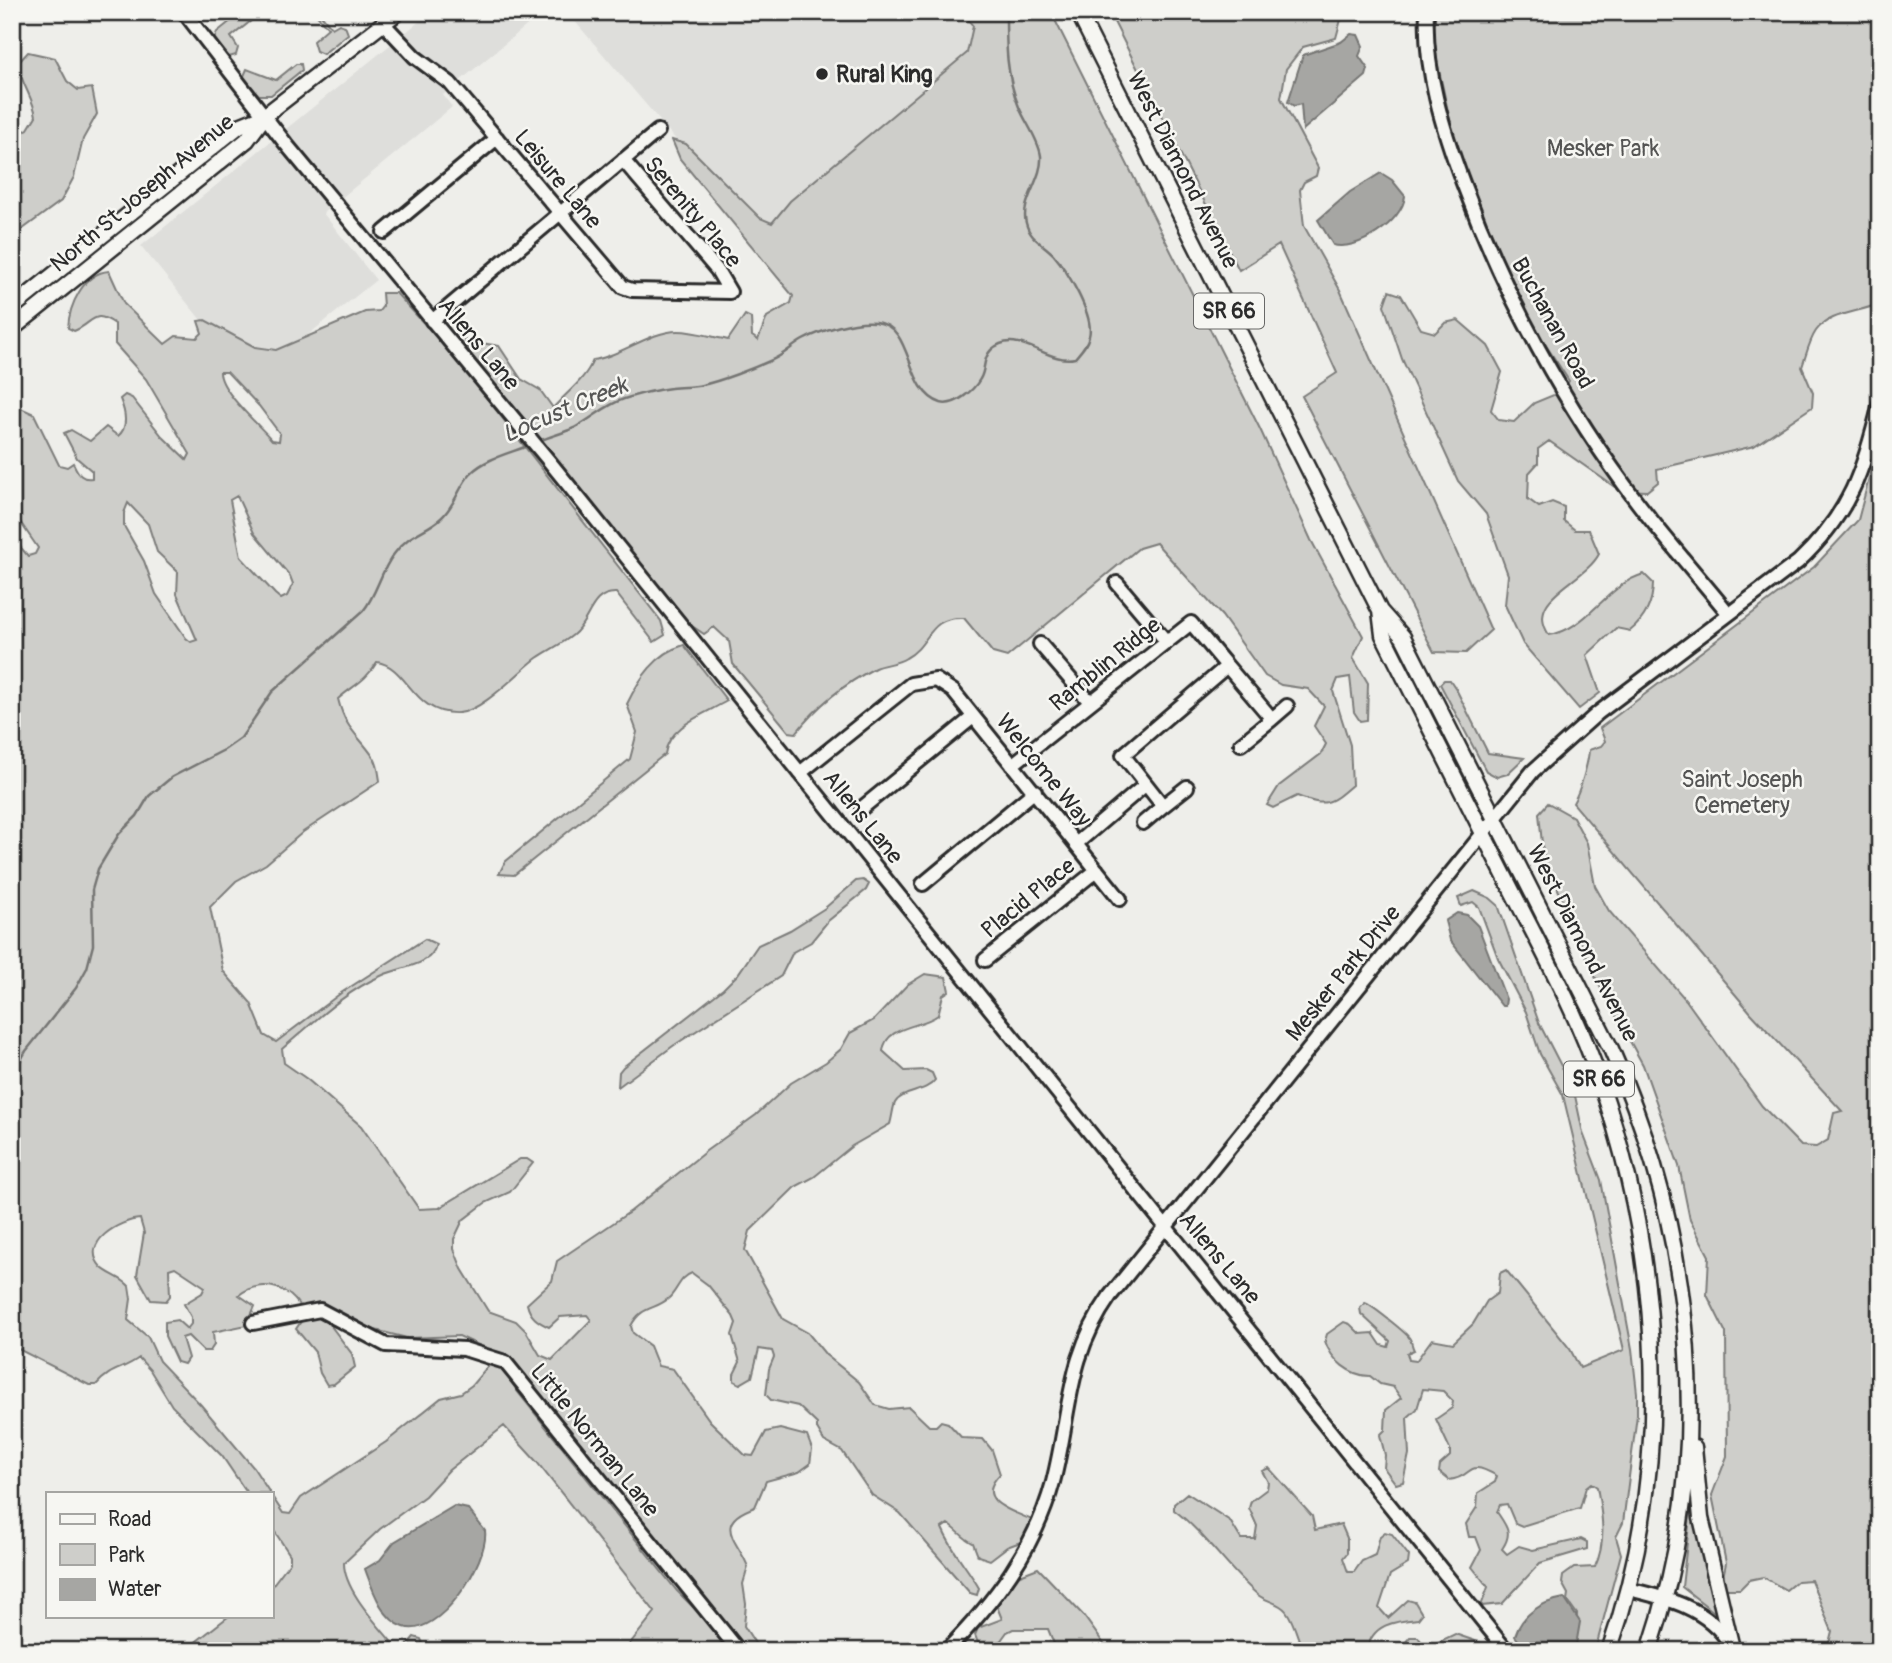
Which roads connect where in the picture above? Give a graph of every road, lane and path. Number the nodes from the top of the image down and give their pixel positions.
1 (184, 12) edge
2 (398, 12) edge
3 (1078, 12) edge
4 (1427, 12) edge
5 (384, 24) junction
6 (264, 116) junction
7 (658, 131) dead end
8 (497, 138) junction
9 (623, 160) junction
10 (560, 213) junction
11 (384, 232) dead end
12 (730, 292) joint
13 (12, 308) edge
14 (432, 321) junction
15 (12, 329) edge
16 (1880, 403) edge
17 (1116, 583) dead end
18 (1380, 611) junction
19 (1729, 614) junction
20 (1166, 641) junction
21 (1040, 644) dead end
22 (1227, 666) junction
23 (1090, 702) junction
24 (1287, 706) dead end
25 (974, 717) junction
26 (1272, 719) junction
27 (1241, 744) dead end
28 (1012, 765) junction
29 (800, 773) junction
30 (1145, 785) junction
31 (1187, 786) dead end
32 (1035, 791) junction
33 (1163, 806) junction
34 (862, 808) dead end
35 (1494, 817) junction
36 (1143, 823) dead end
37 (1482, 833) junction
38 (1077, 843) junction
39 (1097, 870) junction
40 (923, 884) dead end
41 (1120, 899) dead end
42 (985, 960) dead end
43 (1167, 1226) junction
44 (253, 1323) dead end
45 (1690, 1411) junction
46 (1628, 1589) junction
47 (1664, 1597) junction
48 (1732, 1649) edge
49 (739, 1651) edge
50 (946, 1651) edge
51 (1507, 1651) edge
52 (1609, 1651) edge
53 (1649, 1651) edge

1 - 6 street, Allens Lane
2 - 5 main road, North St Joseph Avenue
3 - 18 main road, West Diamond Avenue / SR 66
4 - 19 street, Buchanan Road
5 - 6 main road, North St Joseph Avenue
5 - 8 street, Leisure Lane
6 - 13 main road, North St Joseph Avenue
6 - 14 street, Allens Lane
6 - 15 main road, North St Joseph Avenue
7 - 9 street
8 - 10 street, Leisure Lane
8 - 11 street
9 - 10 street
9 - 12 street, Serenity Place
10 - 12 street, Leisure Lane
10 - 14 street
14 - 29 street, Allens Lane
16 - 19 street, Mesker Park Drive
17 - 20 street
18 - 35 main road, West Diamond Avenue / SR 66
18 - 37 main road, West Diamond Avenue / SR 66
19 - 35 street, Mesker Park Drive
20 - 22 street, Ramblin Ridge
20 - 23 street, Ramblin Ridge
21 - 23 street
22 - 26 street
22 - 30 street
23 - 28 street, Ramblin Ridge
24 - 26 street
25 - 28 street, Welcome Way
25 - 29 street, Welcome Way
25 - 34 street
26 - 27 street
28 - 32 street, Welcome Way
29 - 43 street, Allens Lane
30 - 33 street
30 - 38 street
31 - 33 street
32 - 38 street, Welcome Way
32 - 40 street
33 - 36 street
35 - 37 street, Mesker Park Drive
35 - 45 main road, West Diamond Avenue / SR 66
37 - 43 street, Mesker Park Drive
37 - 46 main road, West Diamond Avenue / SR 66
38 - 39 street, Welcome Way
39 - 41 street, Welcome Way
39 - 42 street, Placid Place
43 - 50 street, Mesker Park Drive
43 - 51 street, Allens Lane
44 - 49 street, Little Norman Lane
45 - 47 main road, West Diamond Avenue / SR 66
45 - 48 main road
46 - 47 street
46 - 52 main road, West Diamond Avenue / SR 66
47 - 48 street
47 - 53 main road, West Diamond Avenue / SR 66

